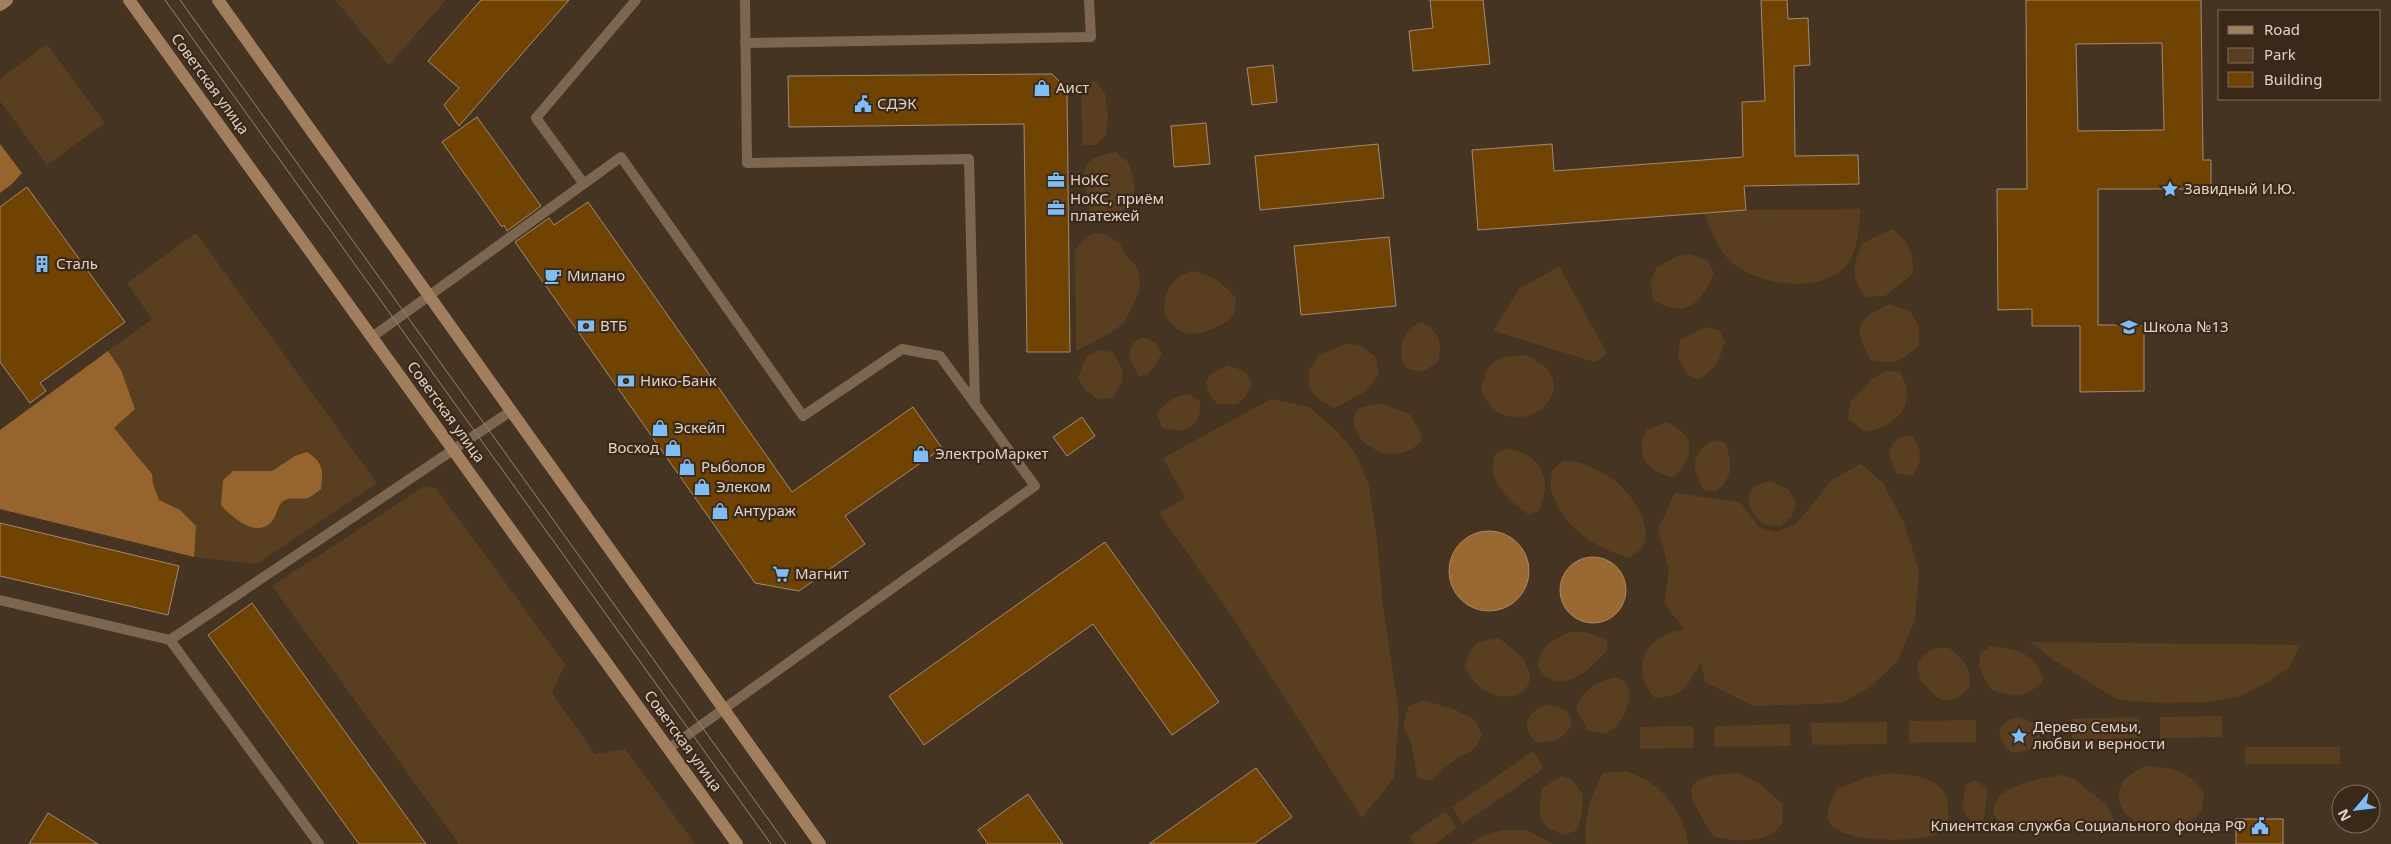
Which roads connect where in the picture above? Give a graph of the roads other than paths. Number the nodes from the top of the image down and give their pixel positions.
1 (7, 0) edge
2 (129, 0) edge
3 (218, 0) edge
4 (636, 0) edge
5 (745, 0) edge
6 (1090, 0) edge
7 (0, 5) edge
8 (745, 44) junction
9 (584, 184) junction
10 (430, 296) junction
11 (372, 337) junction
12 (976, 405) junction
13 (511, 411) junction
14 (454, 451) junction
15 (0, 600) edge
16 (170, 640) junction
17 (724, 709) junction
18 (668, 749) junction
19 (318, 844) edge
20 (737, 844) edge
21 (820, 844) edge

1 - 7 main road
2 - 11 main road, Советская улица
3 - 10 main road
4 - 9 lane
5 - 8 lane
6 - 8 lane
8 - 12 lane
9 - 10 lane
9 - 12 lane
10 - 11 lane
10 - 13 main road
11 - 14 main road, Советская улица
12 - 17 lane
13 - 14 lane
13 - 17 main road
14 - 16 lane
14 - 18 main road, Советская улица
15 - 16 lane
16 - 19 lane
17 - 18 lane
17 - 21 main road
18 - 20 main road, Советская улица

